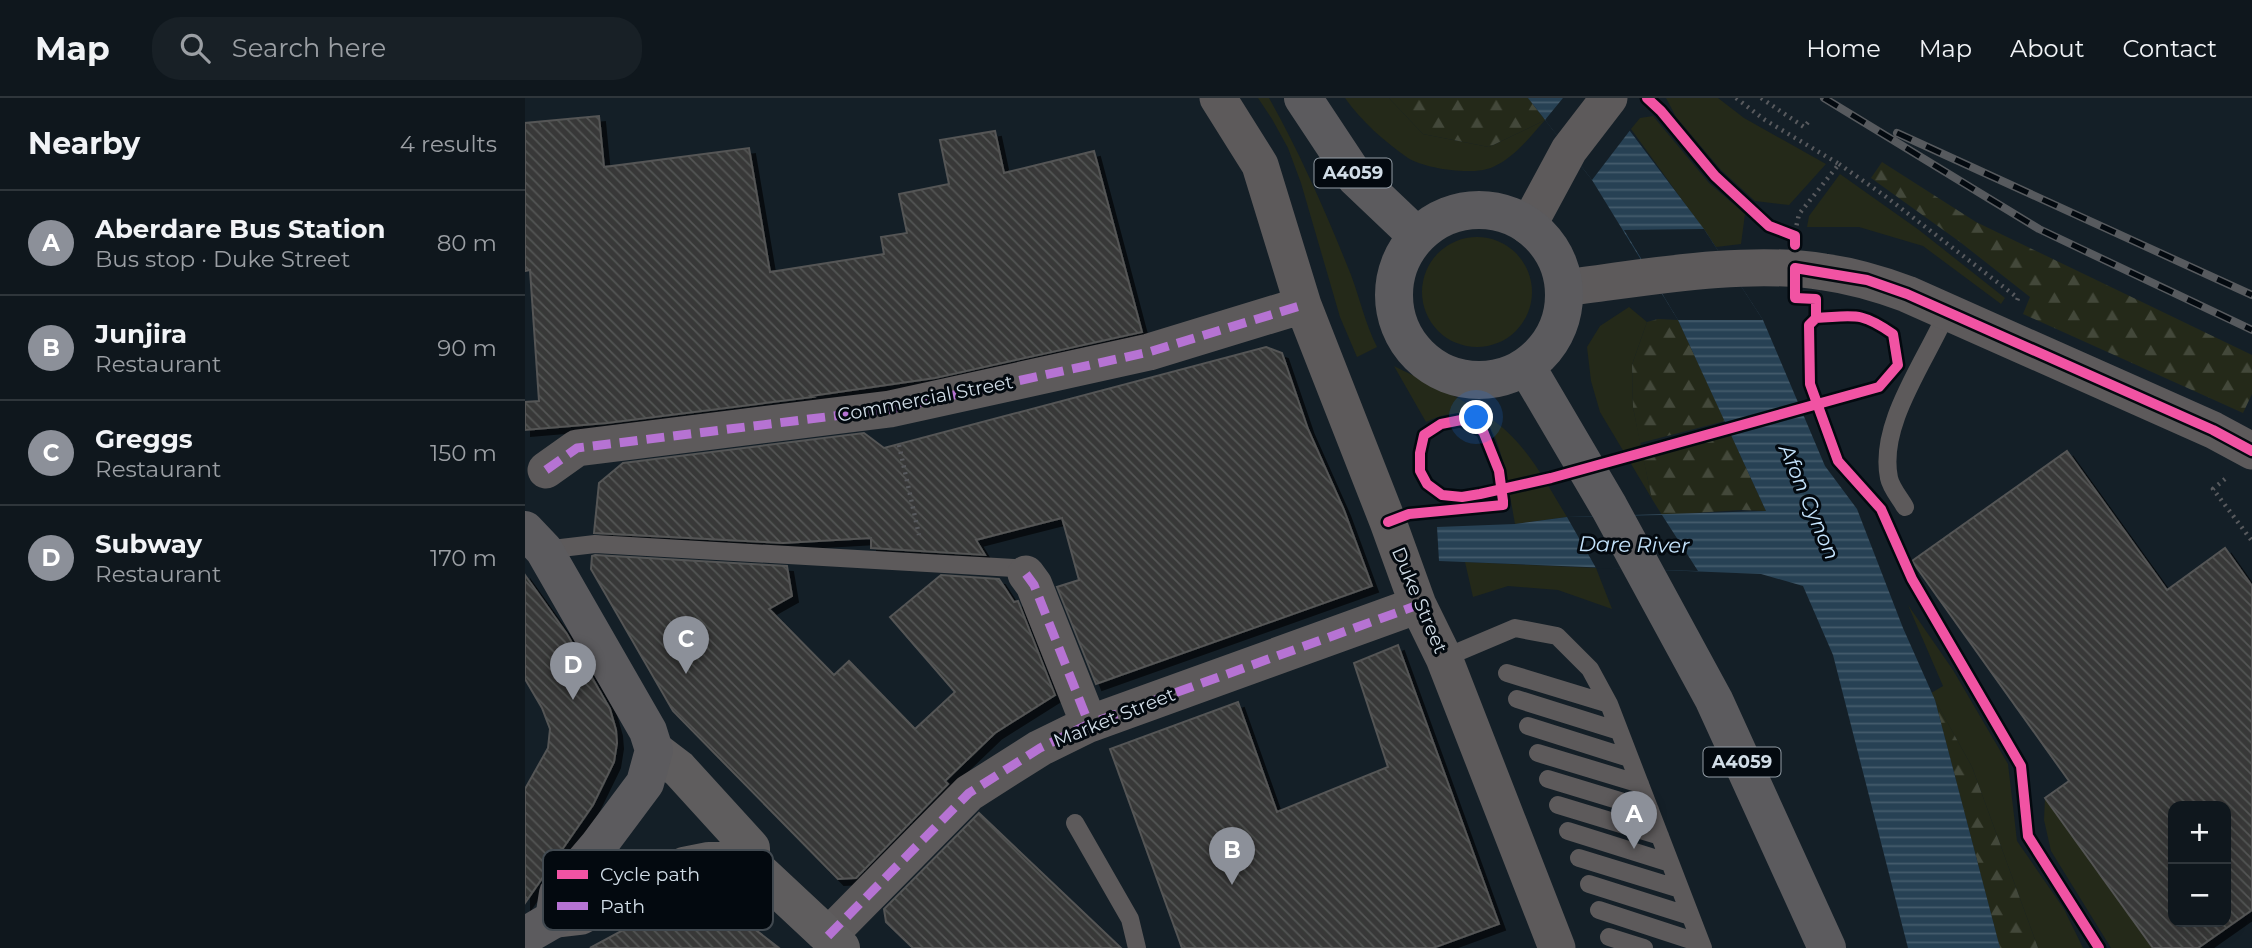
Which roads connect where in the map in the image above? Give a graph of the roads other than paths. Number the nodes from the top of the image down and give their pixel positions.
1 (1218, 98) edge
2 (1303, 98) edge
3 (1609, 99) edge
4 (1528, 226) junction
5 (1417, 236) junction
6 (1564, 288) junction
7 (1303, 305) junction
8 (1947, 312) junction
9 (1526, 366) junction
10 (2252, 452) edge
11 (546, 470) dead end
12 (1905, 507) dead end
13 (535, 540) edge
14 (1026, 574) joint
15 (1418, 605) junction
16 (1444, 658) junction
17 (1507, 673) dead end
18 (1517, 699) dead end
19 (1609, 704) junction
20 (1089, 724) junction
21 (1528, 726) dead end
22 (1619, 731) junction
23 (654, 750) junction
24 (1538, 752) dead end
25 (1629, 758) junction
26 (1548, 779) dead end
27 (1640, 784) junction
28 (1558, 805) dead end
29 (1650, 810) junction
30 (1075, 823) dead end
31 (1568, 831) dead end
32 (1660, 836) junction
33 (595, 850) edge
34 (751, 850) edge
35 (1579, 858) dead end
36 (1670, 863) junction
37 (1589, 884) dead end
38 (773, 885) edge
39 (1680, 889) junction
40 (1599, 910) dead end
41 (1691, 916) junction
42 (1609, 937) dead end
43 (834, 942) edge
44 (1702, 945) edge
45 (1137, 948) edge
46 (1557, 948) edge
47 (1644, 948) edge
48 (1826, 948) edge

1 - 7 street, Duke Street
2 - 5 main road, A4059
3 - 4 street
4 - 5 main road
4 - 6 main road
5 - 9 main road
6 - 8 street
6 - 9 main road
7 - 11 street, Commercial Street
7 - 15 street, Duke Street
8 - 10 street
8 - 12 lane
9 - 48 main road, A4059
13 - 14 lane
13 - 23 main road
14 - 20 street
15 - 16 street, Duke Street
15 - 20 street, Market Street
16 - 19 lane
16 - 46 street, Duke Street
17 - 19 lane
18 - 22 lane
19 - 22 lane
20 - 43 street, Market Street
21 - 25 lane
22 - 25 lane
23 - 33 main road
23 - 34 main road
24 - 27 lane
25 - 27 lane
26 - 29 lane
27 - 29 lane
28 - 32 lane
29 - 32 lane
30 - 45 lane
31 - 36 lane
32 - 36 lane
35 - 39 lane
36 - 39 lane
37 - 41 lane
38 - 43 main road
39 - 41 lane
40 - 44 lane
41 - 44 lane
42 - 47 lane

